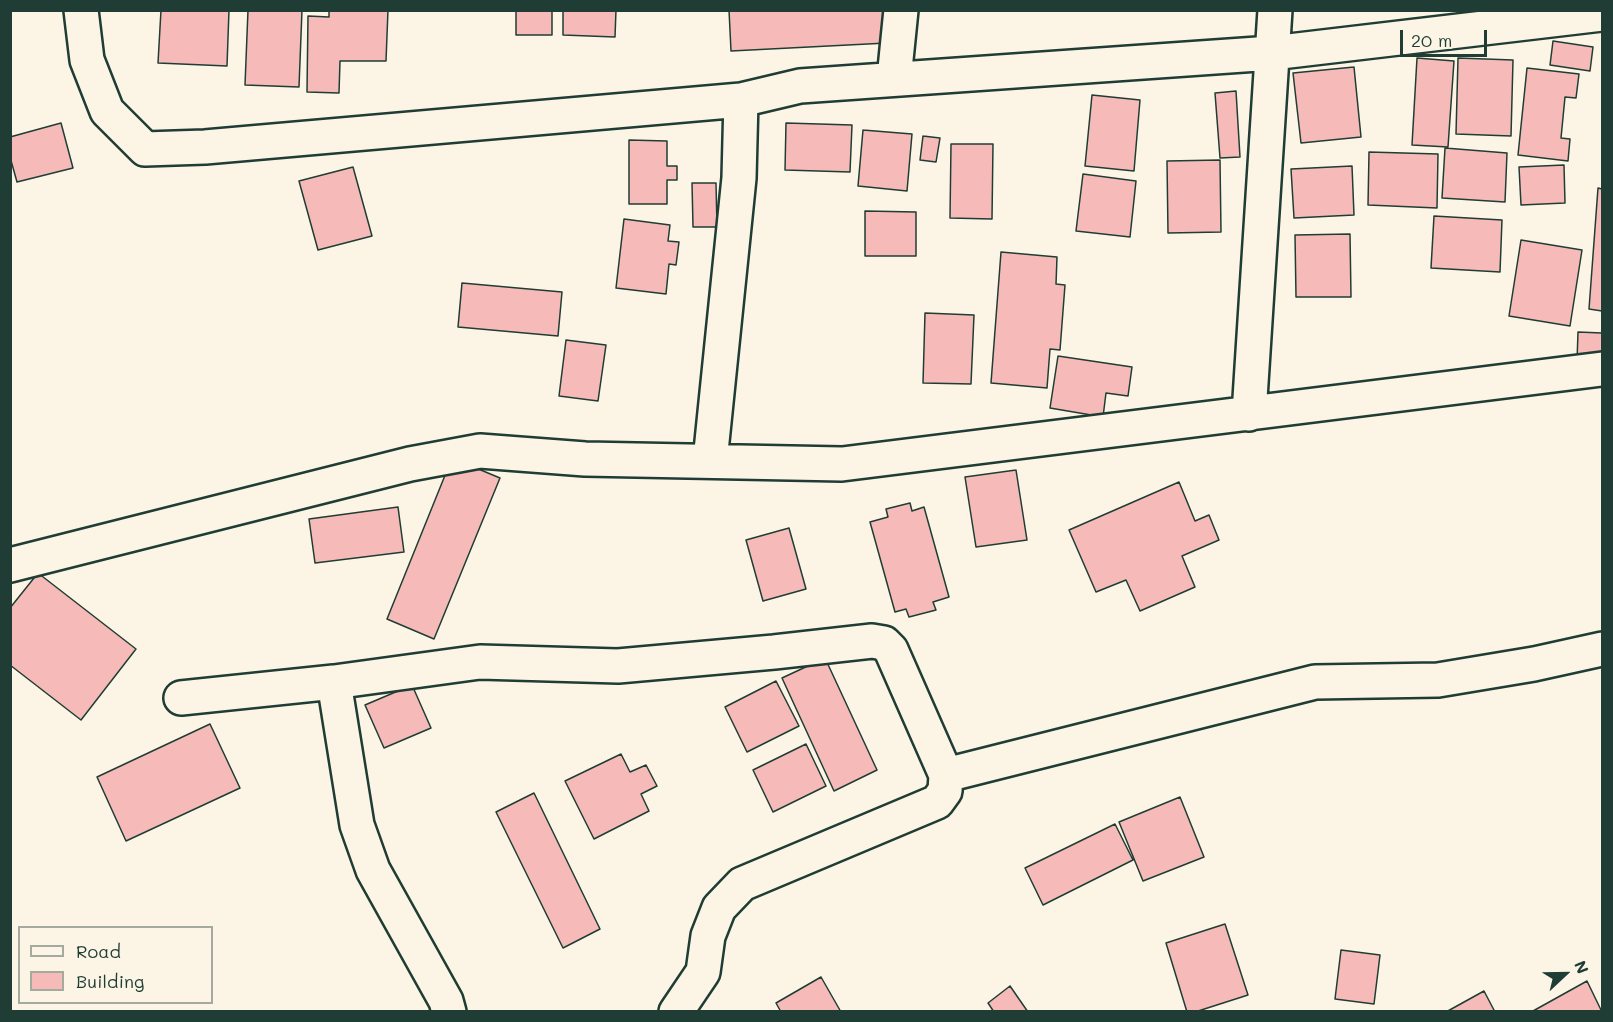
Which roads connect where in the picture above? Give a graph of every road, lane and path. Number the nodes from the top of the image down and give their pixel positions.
1 (81, 10) edge
2 (902, 10) edge
3 (1275, 10) edge
4 (1602, 15) edge
5 (1272, 53) junction
6 (894, 79) junction
7 (741, 100) junction
8 (1602, 369) edge
9 (1249, 414) junction
10 (710, 461) junction
11 (10, 565) edge
12 (1602, 649) edge
13 (334, 682) junction
14 (182, 698) dead end
15 (946, 775) junction
16 (449, 1011) edge
17 (676, 1011) edge

1 - 7 street
2 - 6 street
3 - 5 street
4 - 5 street
5 - 6 street
5 - 9 street
6 - 7 street
7 - 10 street
8 - 9 street
9 - 10 street
10 - 11 street
12 - 15 street
13 - 14 street
13 - 15 street
13 - 16 street
15 - 17 street

